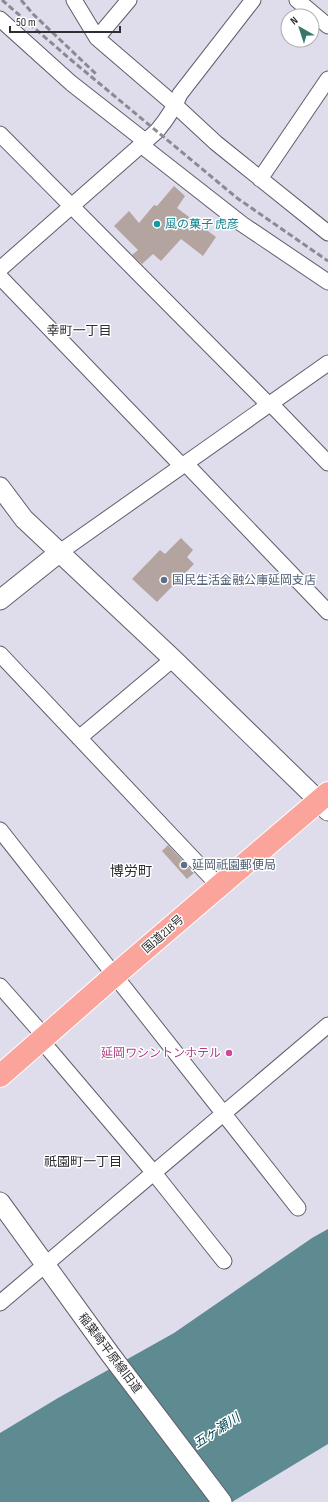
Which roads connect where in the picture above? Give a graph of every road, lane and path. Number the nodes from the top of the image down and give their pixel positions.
1 (74, 0) edge
2 (129, 0) edge
3 (253, 0) edge
4 (297, 0) edge
5 (0, 19) edge
6 (328, 26) edge
7 (97, 38) junction
8 (328, 79) edge
9 (176, 105) junction
10 (0, 134) edge
11 (143, 143) junction
12 (260, 179) junction
13 (71, 206) junction
14 (328, 233) edge
15 (0, 269) edge
16 (0, 276) edge
17 (328, 282) edge
18 (328, 363) edge
19 (269, 403) junction
20 (328, 463) edge
21 (184, 465) junction
22 (0, 487) edge
23 (60, 552) junction
24 (0, 600) edge
25 (328, 612) edge
26 (0, 654) edge
27 (173, 659) junction
28 (79, 738) junction
29 (325, 801) edge
30 (0, 830) edge
31 (219, 886) junction
32 (114, 976) junction
33 (0, 986) edge
34 (328, 1025) edge
35 (43, 1039) junction
36 (0, 1076) edge
37 (225, 1113) junction
38 (154, 1173) junction
39 (0, 1202) edge
40 (298, 1208) dead end
41 (224, 1261) dead end
42 (45, 1265) junction
43 (0, 1303) edge
44 (222, 1502) edge

1 - 7 street
2 - 7 street
3 - 9 street
4 - 6 street
5 - 11 street
7 - 9 street
8 - 12 street
9 - 11 street
9 - 12 street
10 - 13 street
11 - 13 street
11 - 17 street
12 - 14 street
13 - 15 street
13 - 19 street
16 - 21 street
18 - 19 street
19 - 20 street
19 - 21 street
21 - 23 street
21 - 25 street
22 - 23 street
23 - 24 street
23 - 27 street
26 - 28 street
27 - 28 street
27 - 29 street
28 - 31 street
29 - 31 highway, 国道218号
30 - 32 street
31 - 32 highway, 国道218号
32 - 35 highway, 国道218号
32 - 37 street
33 - 35 street
34 - 37 street
35 - 36 highway, 国道218号
35 - 38 street
37 - 38 street
37 - 40 street
38 - 41 street
38 - 42 street
39 - 42 street, 稲葉崎平原線旧道
42 - 43 street
42 - 44 street, 稲葉崎平原線旧道

